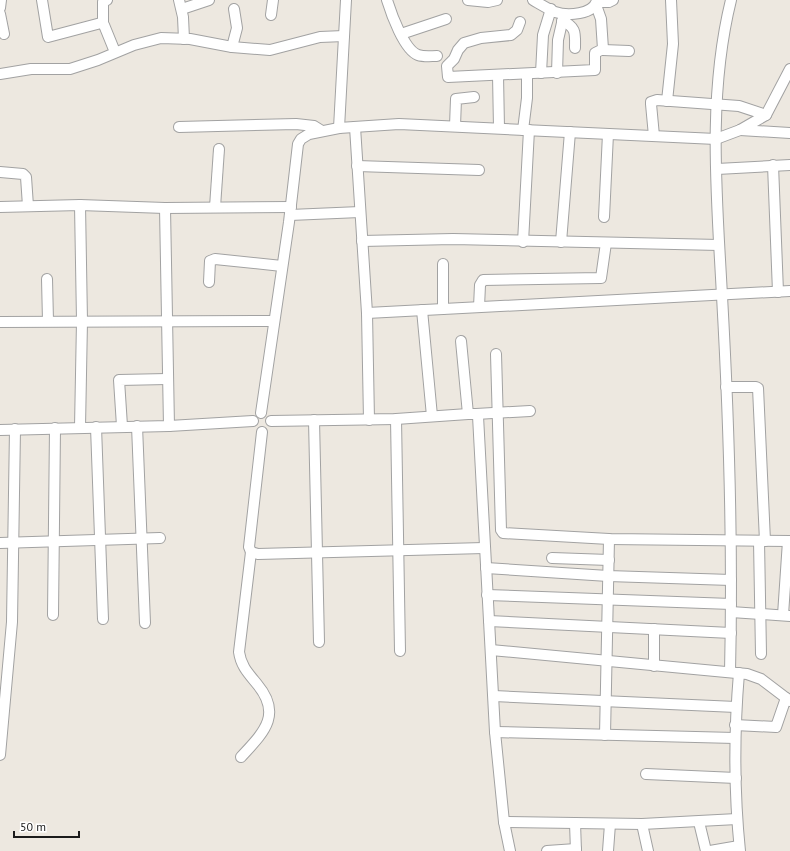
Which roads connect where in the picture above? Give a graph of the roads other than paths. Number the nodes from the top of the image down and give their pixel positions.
1 (1, 0) edge
2 (42, 0) edge
3 (108, 0) edge
4 (209, 0) edge
5 (273, 0) edge
6 (346, 0) edge
7 (387, 0) edge
8 (468, 0) edge
9 (497, 0) edge
10 (533, 0) edge
11 (613, 0) edge
12 (671, 0) edge
13 (731, 0) edge
14 (596, 2) edge
15 (180, 4) edge
16 (0, 8) edge
17 (234, 9) dead end
18 (550, 9) junction
19 (0, 14) edge
20 (271, 16) dead end
21 (563, 17) junction
22 (446, 19) dead end
23 (520, 22) dead end
24 (103, 23) junction
25 (4, 34) dead end
26 (401, 34) junction
27 (344, 36) junction
28 (184, 39) junction
29 (232, 47) junction
30 (575, 48) dead end
31 (603, 50) junction
32 (629, 50) dead end
33 (115, 52) junction
34 (437, 56) dead end
35 (790, 68) edge
36 (541, 73) junction
37 (557, 73) junction
38 (0, 74) edge
39 (527, 74) junction
40 (498, 75) junction
41 (474, 97) dead end
42 (667, 101) junction
43 (717, 105) junction
44 (766, 115) junction
45 (456, 126) junction
46 (179, 127) dead end
47 (355, 127) junction
48 (339, 128) junction
49 (499, 128) junction
50 (526, 130) junction
51 (740, 130) junction
52 (322, 131) junction
53 (570, 132) junction
54 (790, 133) edge
55 (608, 134) junction
56 (654, 136) junction
57 (716, 139) junction
58 (219, 149) dead end
59 (773, 165) junction
60 (790, 165) edge
61 (357, 166) junction
62 (717, 169) junction
63 (479, 170) dead end
64 (0, 172) edge
65 (80, 205) junction
66 (28, 206) junction
67 (0, 207) edge
68 (214, 207) junction
69 (164, 208) junction
70 (290, 211) junction
71 (360, 212) junction
72 (604, 217) dead end
73 (362, 241) junction
74 (524, 242) junction
75 (561, 242) junction
76 (606, 243) junction
77 (719, 245) junction
78 (443, 264) dead end
79 (282, 266) junction
80 (46, 279) dead end
81 (209, 282) dead end
82 (790, 291) edge
83 (778, 292) junction
84 (722, 295) junction
85 (479, 307) junction
86 (443, 309) junction
87 (422, 310) junction
88 (367, 313) junction
89 (48, 321) junction
90 (82, 321) junction
91 (274, 321) junction
92 (0, 322) edge
93 (166, 322) junction
94 (461, 341) dead end
95 (496, 354) dead end
96 (167, 379) junction
97 (726, 387) junction
98 (530, 411) dead end
99 (498, 412) junction
100 (261, 413) junction
101 (472, 414) junction
102 (432, 416) junction
103 (396, 419) junction
104 (314, 420) junction
105 (369, 420) junction
106 (253, 421) junction
107 (271, 421) junction
108 (122, 426) junction
109 (137, 426) junction
110 (169, 426) junction
111 (80, 427) junction
112 (96, 427) junction
113 (55, 428) junction
114 (0, 430) edge
115 (15, 430) junction
116 (262, 432) junction
117 (141, 538) junction
118 (160, 538) dead end
119 (98, 539) junction
120 (609, 539) junction
121 (53, 540) junction
122 (731, 541) junction
123 (762, 541) junction
124 (789, 541) edge
125 (14, 542) junction
126 (0, 543) edge
127 (484, 548) junction
128 (399, 551) junction
129 (251, 552) junction
130 (317, 554) junction
131 (552, 558) dead end
132 (609, 560) junction
133 (486, 568) junction
134 (608, 576) junction
135 (731, 580) junction
136 (488, 595) junction
137 (608, 600) junction
138 (731, 608) junction
139 (762, 614) junction
140 (53, 615) dead end
141 (786, 615) edge
142 (103, 619) dead end
143 (489, 621) junction
144 (145, 623) dead end
145 (608, 627) junction
146 (654, 629) junction
147 (731, 633) junction
148 (319, 642) dead end
149 (491, 650) junction
150 (400, 651) dead end
151 (761, 654) dead end
152 (607, 662) junction
153 (654, 666) junction
154 (734, 672) junction
155 (494, 696) junction
156 (788, 700) edge
157 (605, 701) junction
158 (736, 707) junction
159 (735, 725) junction
160 (495, 732) junction
161 (605, 735) junction
162 (735, 738) junction
163 (0, 755) edge
164 (241, 757) dead end
165 (646, 774) dead end
166 (736, 778) junction
167 (737, 819) junction
168 (504, 822) junction
169 (699, 822) junction
170 (575, 823) junction
171 (610, 824) junction
172 (642, 824) junction
173 (740, 848) edge
174 (560, 850) edge
175 (576, 850) edge
176 (510, 851) edge
177 (547, 851) edge
178 (608, 851) edge
179 (648, 851) edge
180 (706, 851) edge
181 (710, 851) edge

1 - 16 street
2 - 24 street
3 - 24 street
4 - 15 street
5 - 20 street
6 - 27 street
7 - 26 street
8 - 9 street
10 - 18 street
11 - 14 street
12 - 42 street
13 - 43 street
14 - 21 street
14 - 31 street
15 - 28 street
17 - 29 street
18 - 21 street
18 - 36 street
19 - 25 street
21 - 30 street
21 - 37 street
22 - 26 street
23 - 40 street
24 - 33 street
26 - 34 street
27 - 29 street
27 - 48 street
28 - 29 street
28 - 33 street
31 - 32 street
31 - 37 street
33 - 38 street
35 - 44 street
36 - 37 street
36 - 39 street
39 - 40 street
39 - 50 street
40 - 49 street
41 - 45 street
42 - 43 street
42 - 56 street
43 - 44 street
43 - 57 street
44 - 51 street
45 - 47 street
45 - 49 street
46 - 52 street
47 - 48 street
47 - 61 street
48 - 52 street
49 - 50 street
50 - 53 street
50 - 74 street
51 - 54 street
51 - 57 street
52 - 70 street
53 - 55 street
53 - 75 street
55 - 56 street
55 - 72 street
56 - 57 street
57 - 62 street
58 - 68 street
59 - 60 street
59 - 62 street
59 - 83 street
61 - 63 street
61 - 71 street
62 - 77 street
64 - 66 street
65 - 66 street
65 - 69 street
65 - 90 street
66 - 67 street
68 - 69 street
68 - 70 street
69 - 93 street
70 - 71 street
70 - 79 street
71 - 73 street
73 - 74 street
73 - 88 street
74 - 75 street
75 - 76 street
76 - 77 street
76 - 85 street
77 - 84 street
78 - 86 street
79 - 81 street
79 - 91 street
80 - 89 street
82 - 83 street
83 - 84 street
84 - 85 street
84 - 97 street
85 - 86 street
86 - 87 street
87 - 88 street
87 - 102 street
88 - 105 street
89 - 90 street
89 - 92 street
90 - 93 street
90 - 111 street
91 - 93 street
91 - 100 street
93 - 96 street
94 - 101 street
95 - 99 street
96 - 108 street
96 - 110 street
97 - 122 street
97 - 123 street
98 - 99 street
99 - 101 street
99 - 120 street
100 - 106 street
100 - 107 street
101 - 102 street
101 - 127 street
102 - 103 street
103 - 105 street
103 - 128 street
104 - 105 street
104 - 107 street
104 - 130 street
106 - 110 street
106 - 116 street
107 - 116 street
108 - 109 street
108 - 112 street
109 - 110 street
109 - 117 street
111 - 112 street
111 - 113 street
112 - 119 street
113 - 115 street
113 - 121 street
114 - 115 street
115 - 125 street
116 - 129 street
117 - 118 street
117 - 119 street
117 - 144 street
119 - 121 street
119 - 142 street
120 - 122 street
120 - 132 street
121 - 125 street
121 - 140 street
122 - 123 street
122 - 135 street
123 - 124 street
123 - 139 street
124 - 141 street
125 - 126 street
125 - 163 street
127 - 128 street
127 - 133 street
128 - 130 street
128 - 150 street
129 - 130 street
129 - 164 street
130 - 148 street
131 - 132 street
132 - 134 street
133 - 134 street
133 - 136 street
134 - 135 street
134 - 137 street
135 - 138 street
136 - 137 street
136 - 143 street
137 - 138 street
137 - 145 street
138 - 139 street
138 - 147 street
139 - 141 street
139 - 151 street
143 - 145 street
143 - 149 street
145 - 146 street
145 - 152 street
146 - 147 street
146 - 153 street
147 - 154 street
149 - 152 street
149 - 155 street
152 - 153 street
152 - 157 street
153 - 154 street
154 - 156 street
154 - 158 street
155 - 157 street
155 - 160 street
156 - 159 street
157 - 158 street
157 - 161 street
158 - 159 street
159 - 162 street
160 - 161 street
160 - 168 street
161 - 162 street
162 - 166 street
165 - 166 street
166 - 167 street
167 - 169 street
167 - 173 street
168 - 170 street
168 - 176 street
169 - 172 street
169 - 180 street
170 - 171 street
170 - 175 street
171 - 172 street
171 - 178 street
172 - 179 street
173 - 181 street
174 - 175 street
174 - 177 street

